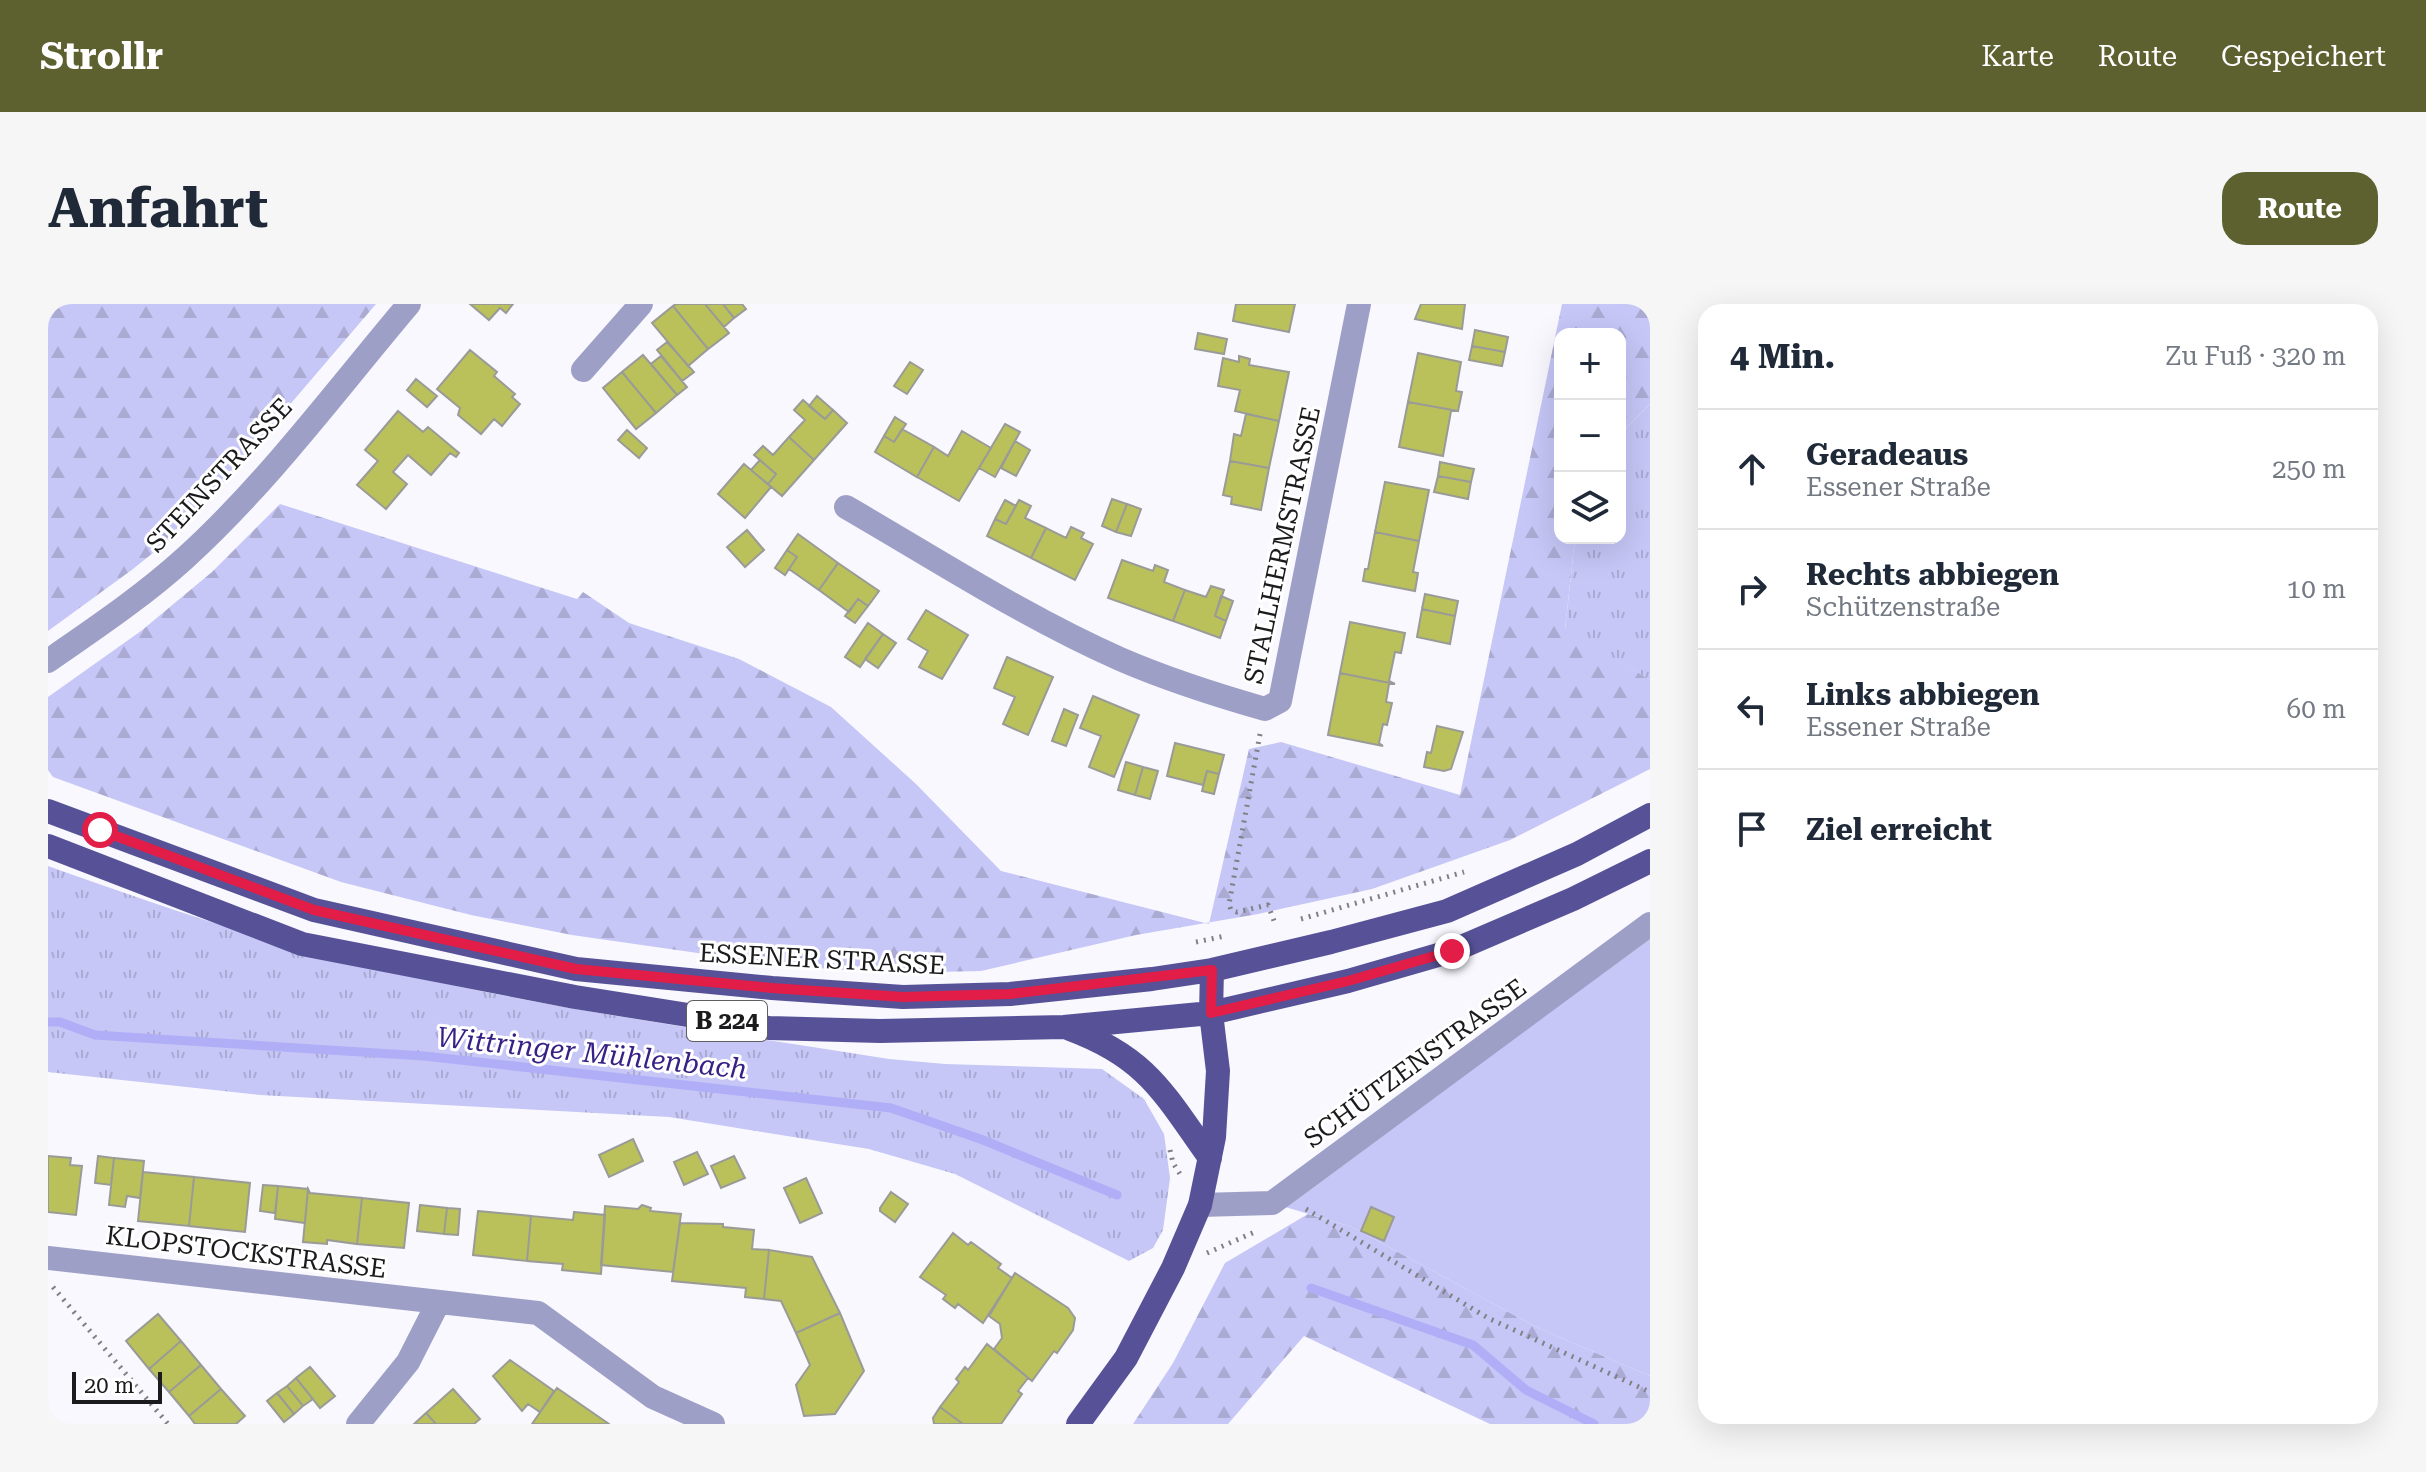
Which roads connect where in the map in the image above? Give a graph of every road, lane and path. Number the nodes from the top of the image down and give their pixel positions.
1 (409, 304) edge
2 (641, 304) edge
3 (1359, 304) edge
4 (583, 370) dead end
5 (846, 507) dead end
6 (48, 661) edge
7 (1265, 709) junction
8 (48, 798) edge
9 (58, 815) edge
10 (1650, 815) edge
11 (48, 846) edge
12 (1650, 861) edge
13 (1650, 924) edge
14 (1276, 926) dead end
15 (1212, 970) junction
16 (1211, 1013) junction
17 (1064, 1027) junction
18 (1210, 1158) junction
19 (1200, 1205) junction
20 (1294, 1214) dead end
21 (1267, 1226) dead end
22 (48, 1258) edge
23 (1173, 1268) junction
24 (48, 1280) edge
25 (438, 1303) junction
26 (1650, 1392) edge
27 (168, 1424) edge
28 (358, 1424) edge
29 (713, 1424) edge
30 (1078, 1424) edge

1 - 6 street, STEINSTRASSE
2 - 4 street
3 - 7 street, STALLHERMSTRASSE
5 - 7 street, STALLHERMSTRASSE
7 - 14 path
8 - 9 main road
9 - 15 main road, ESSENER STRASSE / B 224
10 - 15 main road, ESSENER STRASSE / B 224
11 - 17 main road, B 224
12 - 16 main road, B 224
13 - 19 street, SCHÜTZENSTRASSE
15 - 16 main road
16 - 17 main road, B 224
16 - 18 main road
17 - 18 main road
18 - 19 main road
19 - 23 main road
20 - 26 path
21 - 23 path
22 - 25 street, KLOPSTOCKSTRASSE
23 - 30 main road
24 - 27 path
25 - 28 street
25 - 29 street, KLOPSTOCKSTRASSE

